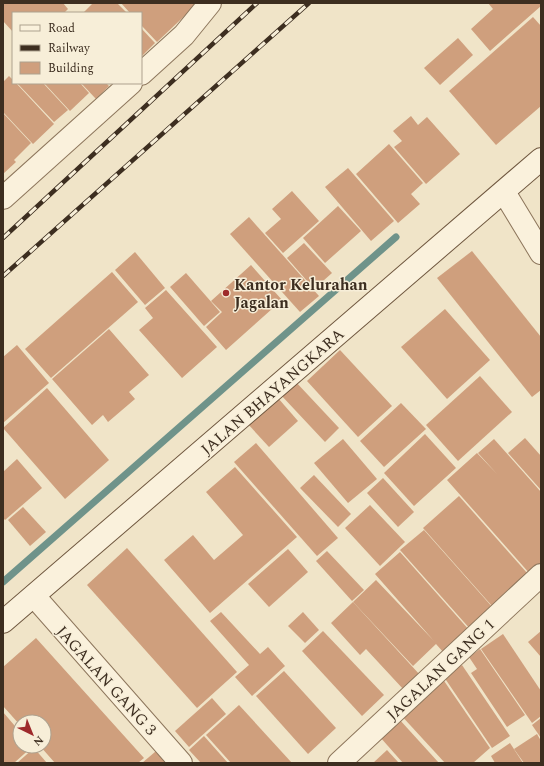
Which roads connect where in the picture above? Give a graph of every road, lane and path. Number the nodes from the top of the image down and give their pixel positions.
1 (210, 3) edge
2 (142, 73) edge
3 (130, 84) edge
4 (541, 159) edge
5 (504, 192) junction
6 (3, 198) edge
7 (541, 254) edge
8 (541, 575) edge
9 (34, 596) junction
10 (3, 622) edge
11 (181, 763) edge
12 (339, 763) edge

1 - 2 street
3 - 6 street
4 - 5 street, JALAN BHAYANGKARA
5 - 7 street
5 - 9 street, JALAN BHAYANGKARA
8 - 12 street, JAGALAN GANG 1
9 - 10 street, JALAN BHAYANGKARA
9 - 11 street, JAGALAN GANG 3

